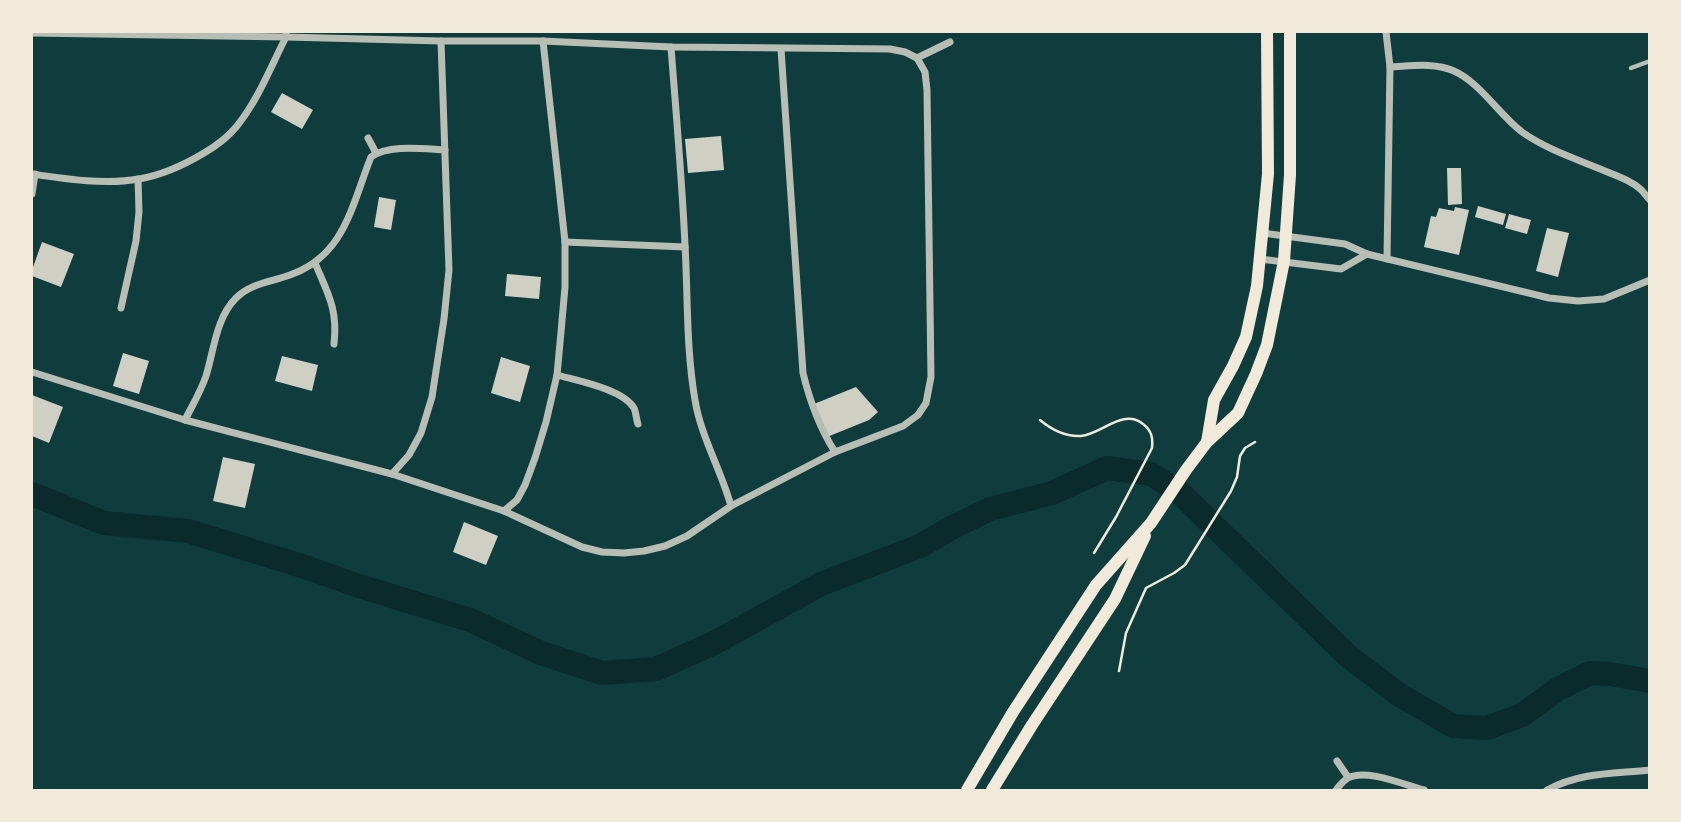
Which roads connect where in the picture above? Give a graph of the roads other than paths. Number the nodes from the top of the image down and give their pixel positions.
1 (1267, 32) edge
2 (1290, 32) edge
3 (1386, 32) edge
4 (32, 33) edge
5 (286, 34) edge
6 (441, 41) junction
7 (543, 41) junction
8 (950, 42) dead end
9 (671, 47) junction
10 (781, 49) junction
11 (917, 58) junction
12 (1650, 61) edge
13 (1390, 67) junction
14 (1630, 68) dead end
15 (368, 138) dead end
16 (445, 150) junction
17 (376, 153) junction
18 (33, 174) edge
19 (138, 179) junction
20 (32, 194) edge
21 (1650, 200) edge
22 (1262, 233) junction
23 (1286, 235) junction
24 (565, 242) junction
25 (685, 247) junction
26 (1367, 254) junction
27 (1259, 259) junction
28 (1387, 259) junction
29 (1284, 261) junction
30 (315, 263) junction
31 (1650, 280) edge
32 (121, 308) dead end
33 (334, 344) dead end
34 (32, 372) edge
35 (557, 375) junction
36 (185, 420) junction
37 (638, 424) dead end
38 (1208, 442) junction
39 (835, 452) junction
40 (392, 474) junction
41 (731, 506) junction
42 (504, 511) junction
43 (1152, 521) junction
44 (1337, 761) dead end
45 (1650, 770) edge
46 (1349, 778) junction
47 (967, 790) edge
48 (992, 790) edge
49 (1336, 790) edge
50 (1423, 790) edge
51 (1547, 790) edge

1 - 22 main road
2 - 23 main road
3 - 13 street
4 - 5 street
5 - 6 street
5 - 19 street
6 - 7 street
6 - 16 street
7 - 9 street
7 - 24 street
8 - 11 street
9 - 10 street
9 - 25 street
10 - 11 street
10 - 39 street
11 - 39 street
12 - 14 lane
13 - 21 street
13 - 28 street
15 - 17 street
16 - 17 street
16 - 40 street
17 - 30 street
18 - 19 street
18 - 20 street
19 - 32 street
22 - 23 street
22 - 27 main road
23 - 26 street
23 - 29 main road
24 - 25 street
24 - 35 street
25 - 41 street
26 - 28 street
26 - 29 street
27 - 29 street
27 - 38 main road
28 - 31 street
29 - 38 main road
30 - 33 street
30 - 36 street
34 - 36 street
35 - 37 street
35 - 42 street
36 - 40 street
38 - 43 main road
39 - 41 street
40 - 42 street
41 - 42 street
43 - 47 main road
43 - 48 main road
44 - 46 street
45 - 51 street
46 - 49 street
46 - 50 street

